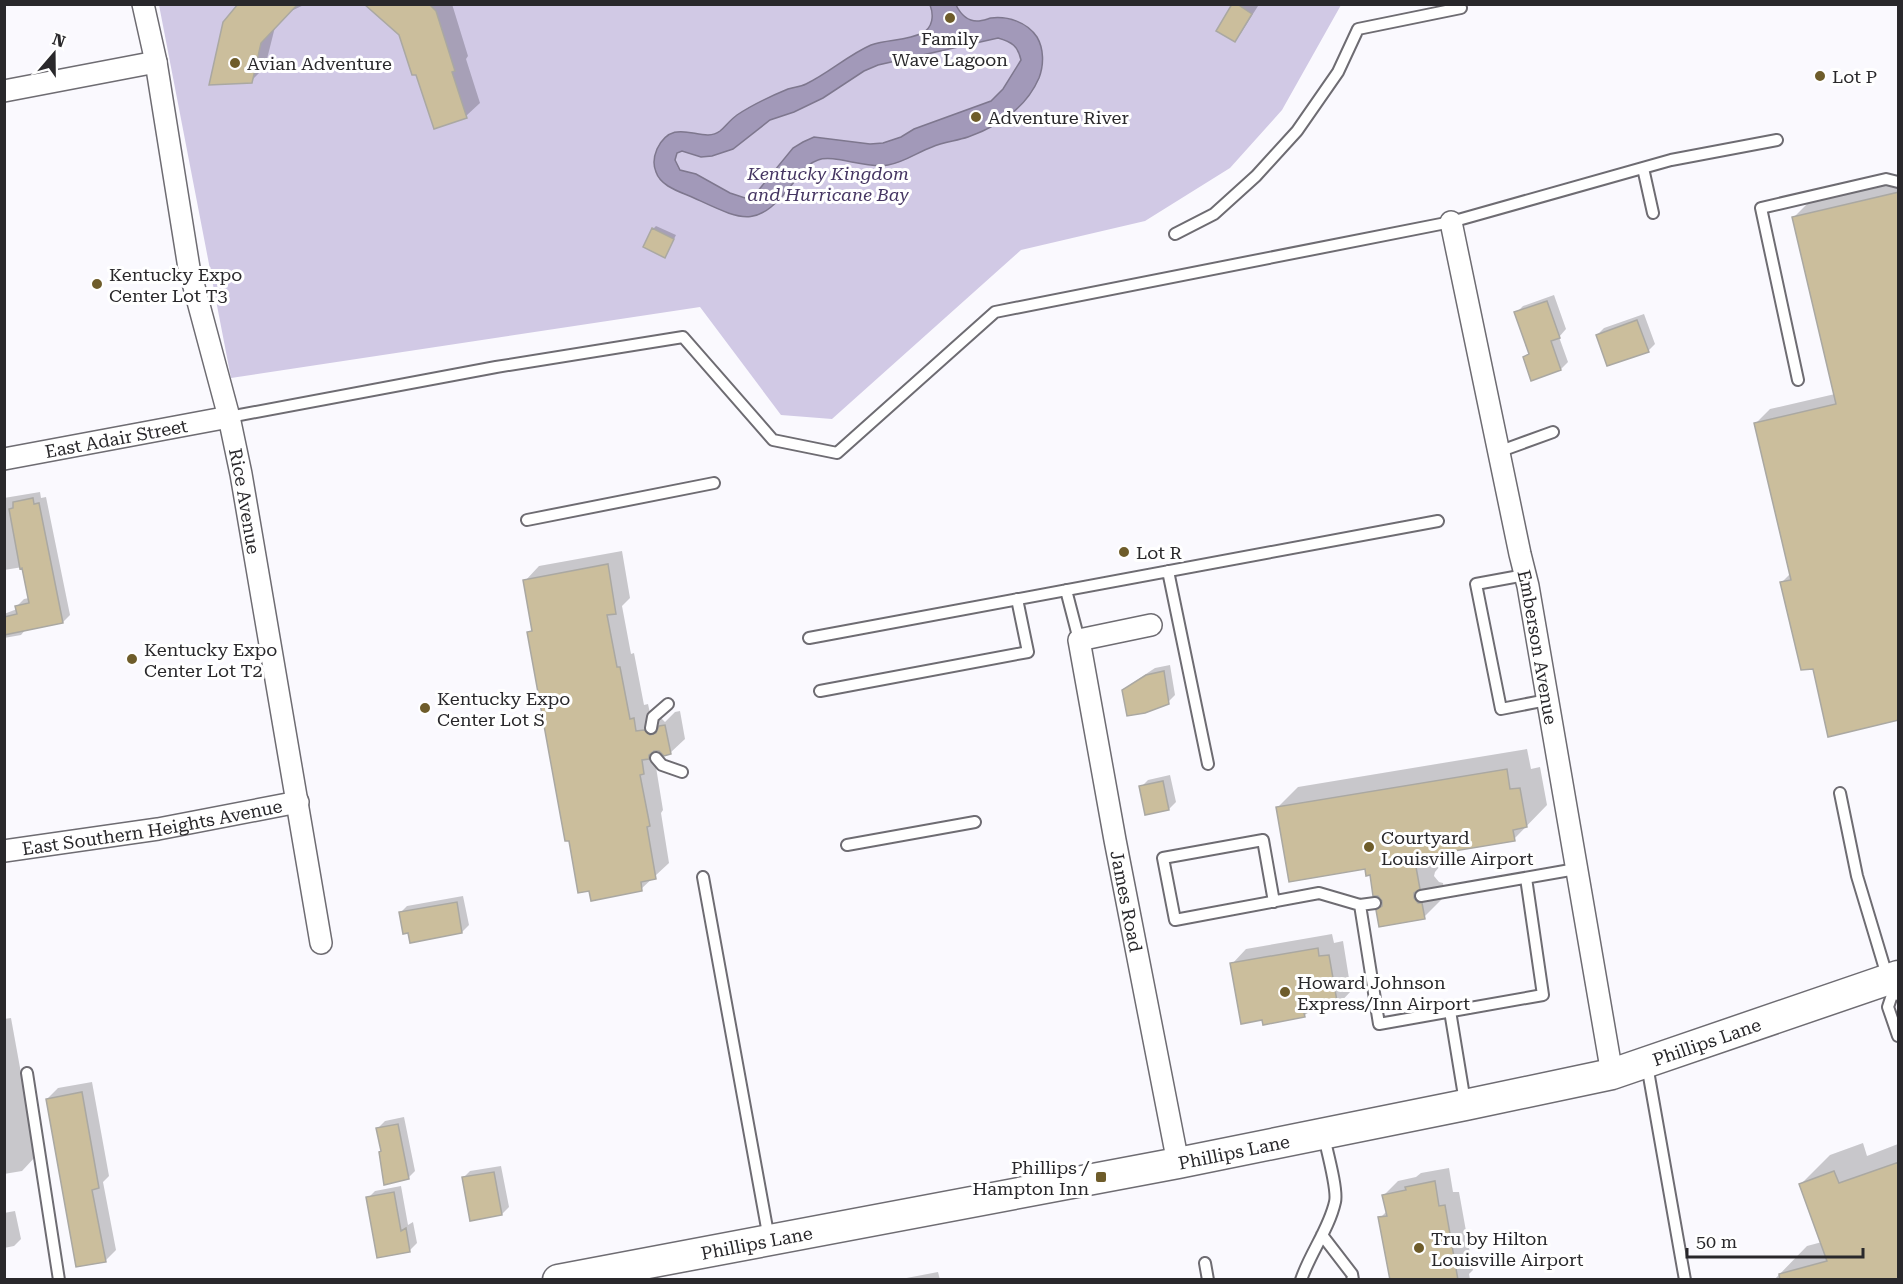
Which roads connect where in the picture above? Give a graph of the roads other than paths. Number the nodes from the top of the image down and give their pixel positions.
1 (143, 4) edge
2 (1461, 8) dead end
3 (156, 62) junction
4 (4, 91) edge
5 (1777, 140) dead end
6 (1643, 168) junction
7 (1899, 182) edge
8 (1653, 213) dead end
9 (1451, 222) junction
10 (1175, 234) dead end
11 (1798, 380) dead end
12 (229, 417) junction
13 (1553, 432) dead end
14 (1498, 452) junction
15 (4, 459) edge
16 (714, 483) dead end
17 (526, 520) dead end
18 (1438, 522) dead end
19 (1168, 571) junction
20 (1525, 575) junction
21 (1065, 590) junction
22 (1017, 599) junction
23 (1151, 625) dead end
24 (809, 638) dead end
25 (1079, 640) junction
26 (820, 691) dead end
27 (1547, 700) junction
28 (668, 704) dead end
29 (651, 728) dead end
30 (656, 758) dead end
31 (1209, 764) dead end
32 (682, 772) dead end
33 (1840, 793) dead end
34 (298, 802) junction
35 (975, 822) dead end
36 (847, 845) dead end
37 (4, 851) edge
38 (1576, 869) junction
39 (703, 877) dead end
40 (1526, 878) junction
41 (1421, 896) dead end
42 (1274, 902) junction
43 (1375, 903) dead end
44 (1360, 905) junction
45 (321, 943) dead end
46 (1895, 986) edge
47 (1450, 1011) junction
48 (1899, 1035) edge
49 (1647, 1062) junction
50 (27, 1073) dead end
51 (1612, 1074) junction
52 (1465, 1105) junction
53 (1323, 1134) junction
54 (1178, 1163) junction
55 (1322, 1235) junction
56 (769, 1239) junction
57 (1205, 1263) dead end
58 (593, 1276) edge
59 (59, 1280) edge
60 (558, 1280) edge
61 (1208, 1280) edge
62 (1301, 1280) edge
63 (1353, 1280) edge
64 (1685, 1280) edge

1 - 3 street, Rice Avenue
2 - 10 lane
3 - 4 street
3 - 12 street, Rice Avenue
5 - 6 lane
6 - 8 lane
6 - 9 lane
7 - 11 lane
9 - 12 lane
9 - 14 street, Emberson Avenue
12 - 15 street, East Adair Street
12 - 34 street, Rice Avenue
13 - 14 lane
14 - 20 street, Emberson Avenue
16 - 17 lane
18 - 19 lane
19 - 21 lane
19 - 31 lane
20 - 27 street, Emberson Avenue
20 - 27 lane
21 - 22 lane
21 - 25 lane
22 - 24 lane
22 - 26 lane
23 - 25 street
25 - 54 street, James Road
27 - 38 street, Emberson Avenue
28 - 29 lane
30 - 32 lane
33 - 46 lane
34 - 37 street, East Southern Heights Avenue
34 - 45 street, Rice Avenue
35 - 36 lane
38 - 40 lane
38 - 51 street, Emberson Avenue
39 - 56 lane
40 - 41 lane
40 - 47 lane
42 - 42 lane
42 - 44 lane
43 - 44 lane
44 - 47 lane
46 - 48 lane
46 - 49 main road, Phillips Lane
47 - 52 lane
49 - 51 main road, Phillips Lane
49 - 64 lane
50 - 59 lane
51 - 52 main road, Phillips Lane
52 - 53 main road, Phillips Lane
53 - 54 main road, Phillips Lane
53 - 55 lane
54 - 56 main road, Phillips Lane
55 - 62 lane
55 - 63 lane
56 - 58 main road, Phillips Lane
57 - 61 lane
58 - 60 main road, Phillips Lane

